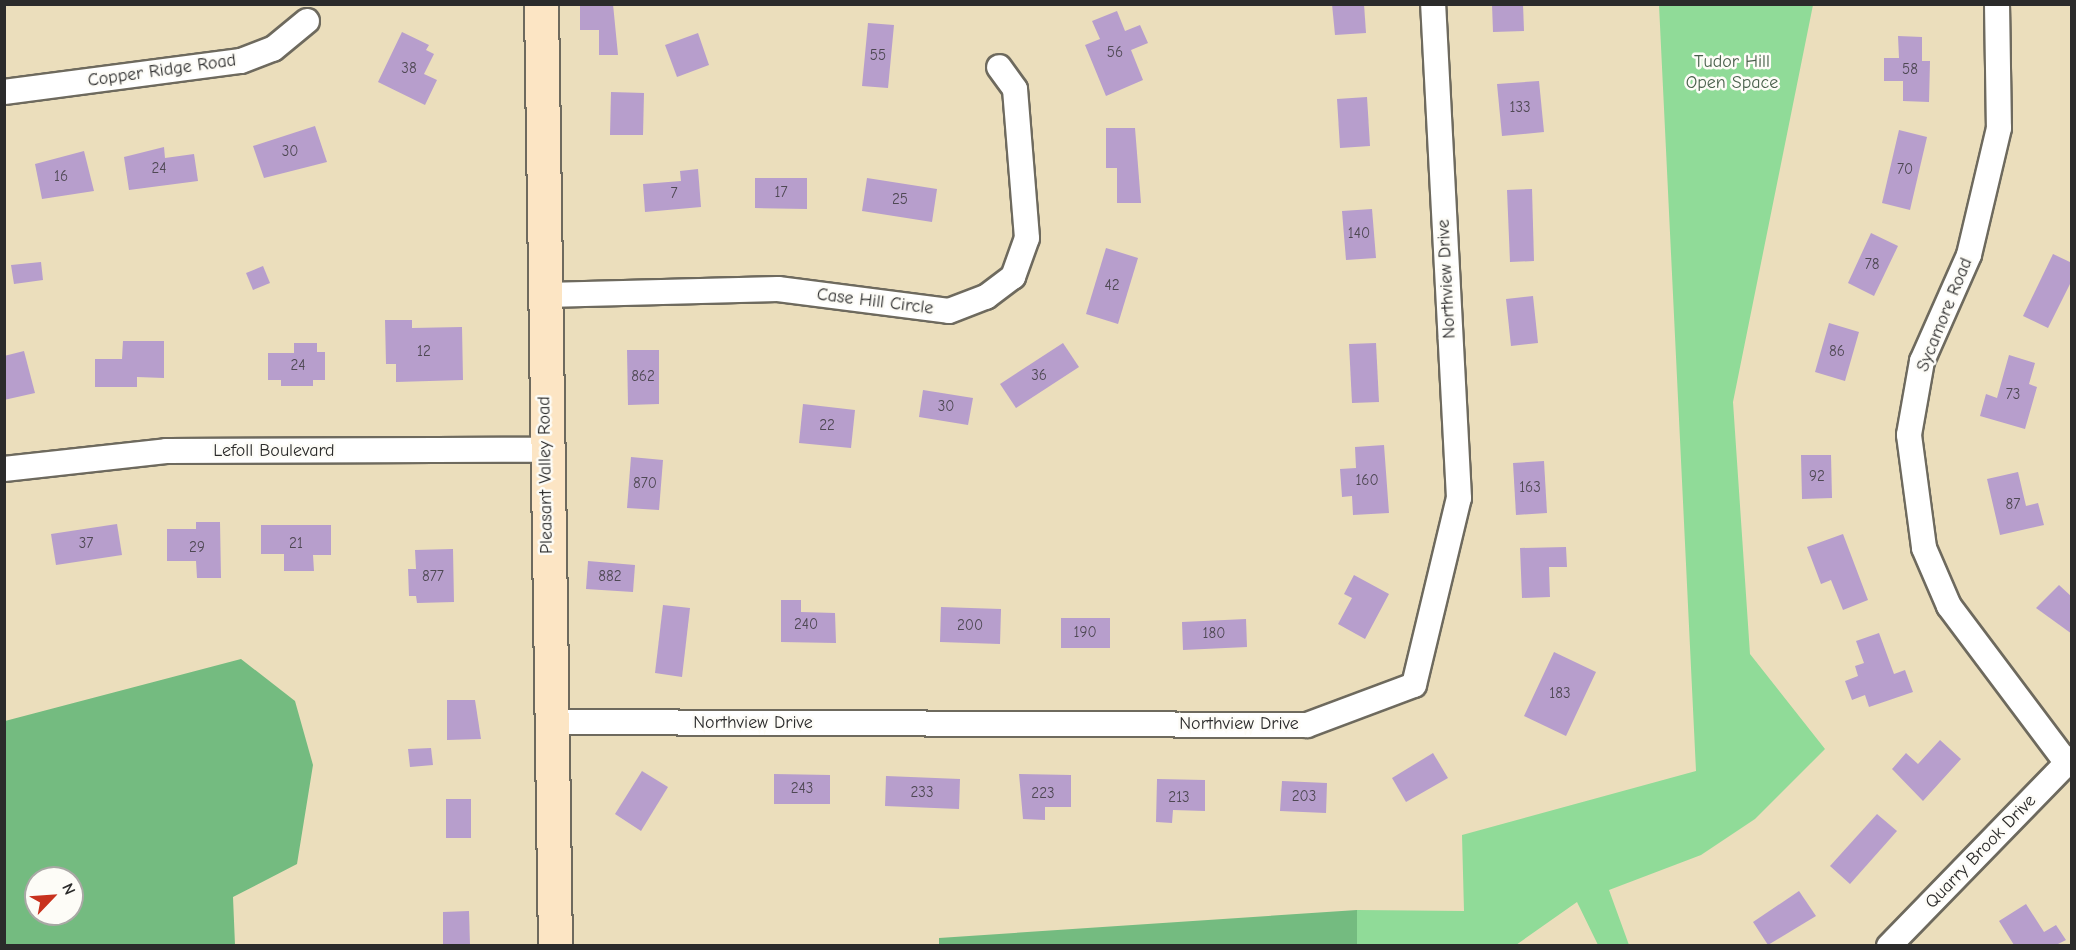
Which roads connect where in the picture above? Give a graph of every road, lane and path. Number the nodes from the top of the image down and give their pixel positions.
1 (541, 4) edge
2 (1433, 4) edge
3 (1997, 4) edge
4 (307, 21) dead end
5 (999, 67) dead end
6 (4, 92) edge
7 (546, 295) junction
8 (545, 450) junction
9 (4, 469) edge
10 (551, 722) junction
11 (2069, 760) edge
12 (1896, 943) edge
13 (555, 945) edge

1 - 7 main road, Pleasant Valley Road
2 - 10 street, Northview Drive
3 - 11 street, Sycamore Road
4 - 6 street, Copper Ridge Road
5 - 7 street, Case Hill Circle
7 - 8 main road, Pleasant Valley Road
8 - 9 street, Lefoll Boulevard
8 - 10 main road, Pleasant Valley Road
10 - 13 main road, Pleasant Valley Road
11 - 12 street, Quarry Brook Drive

